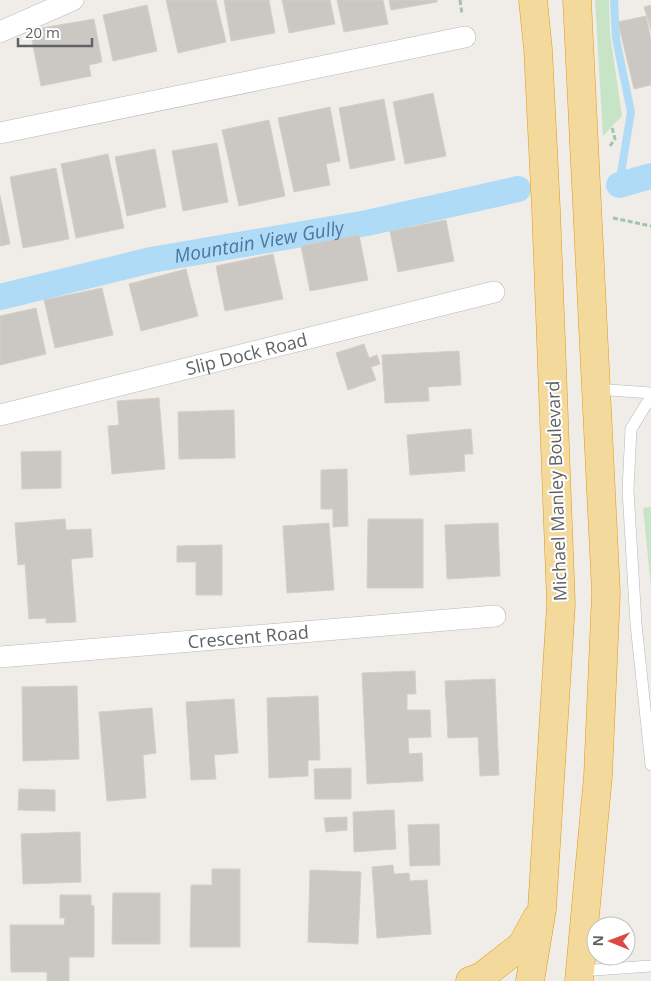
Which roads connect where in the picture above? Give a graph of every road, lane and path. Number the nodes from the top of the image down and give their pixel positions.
1 (72, 0) edge
2 (533, 0) edge
3 (577, 0) edge
4 (0, 32) edge
5 (465, 37) dead end
6 (612, 127) dead end
7 (0, 133) edge
8 (610, 146) dead end
9 (588, 212) junction
10 (651, 226) edge
11 (494, 292) dead end
12 (596, 389) junction
13 (651, 393) edge
14 (651, 401) edge
15 (0, 415) edge
16 (495, 616) dead end
17 (0, 657) edge
18 (651, 765) edge
19 (542, 909) junction
20 (651, 966) edge
21 (579, 976) edge
22 (470, 981) edge
23 (530, 981) edge

1 - 4 street
2 - 19 highway, Michael Manley Boulevard
3 - 9 highway
5 - 7 street
6 - 8 path
9 - 10 path
9 - 12 highway
11 - 15 street, Slip Dock Road
12 - 13 lane
12 - 21 highway
14 - 18 lane
16 - 17 street, Crescent Road
19 - 22 highway
19 - 23 highway, Michael Manley Boulevard
20 - 21 lane

